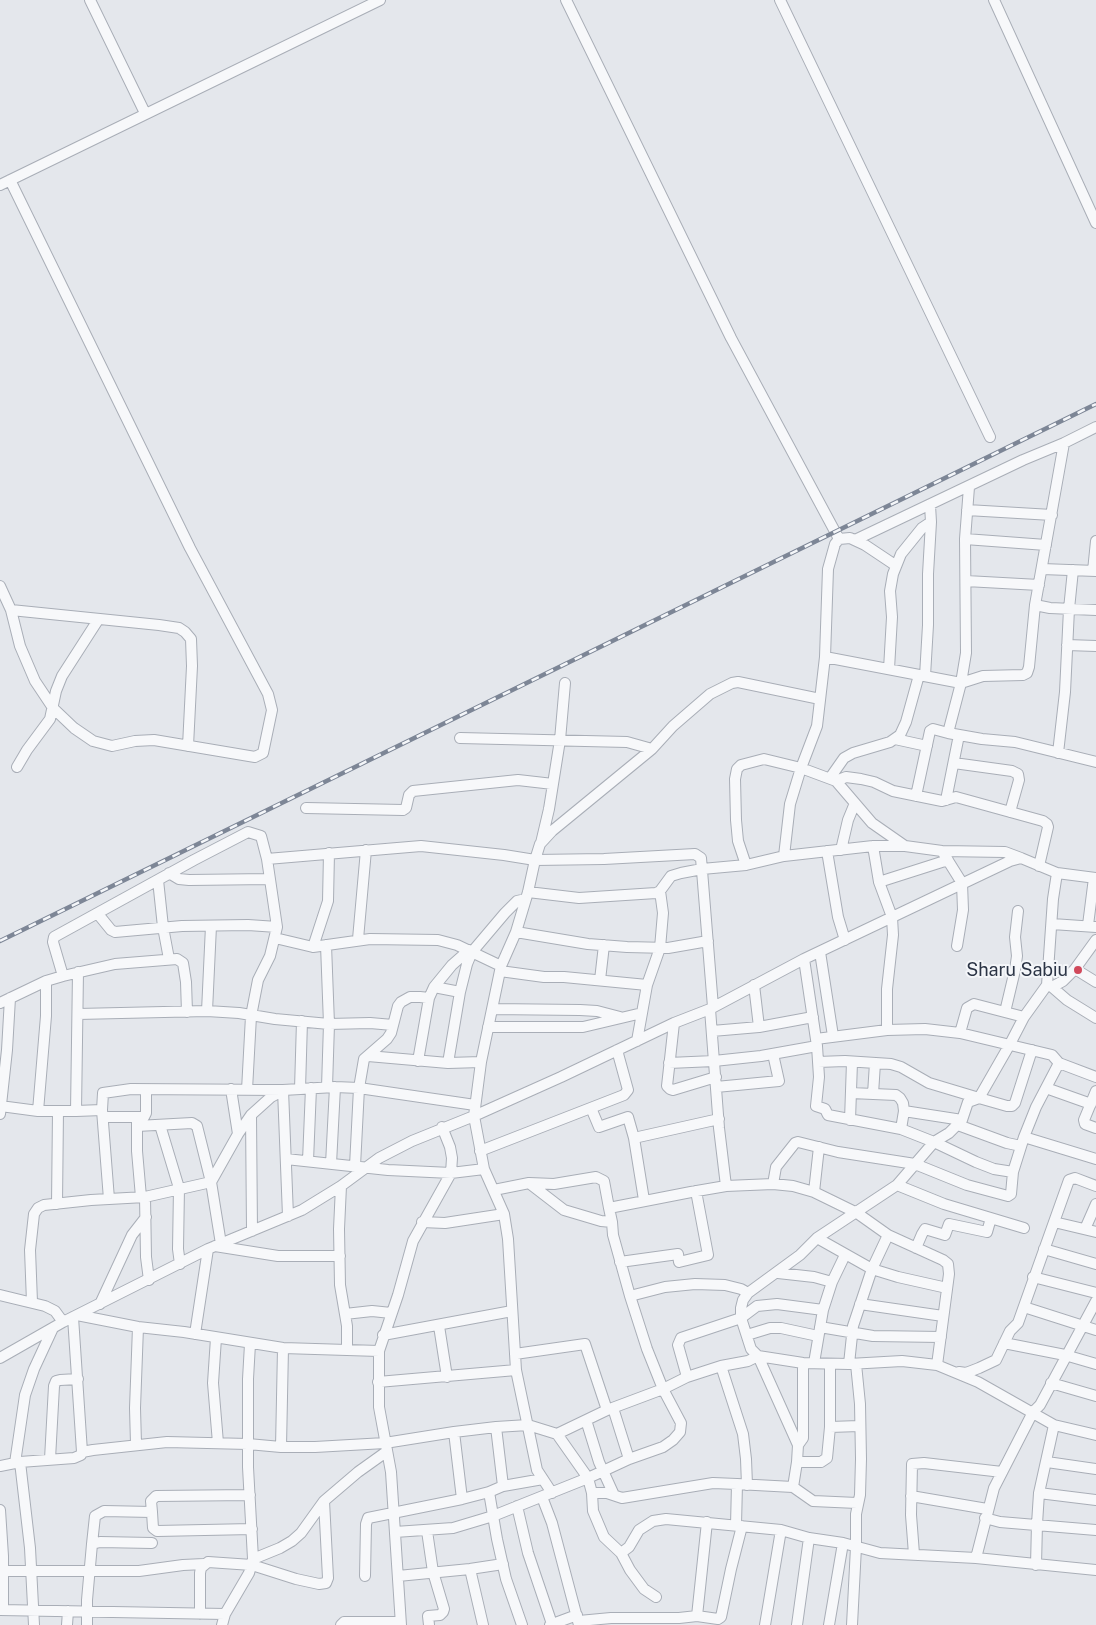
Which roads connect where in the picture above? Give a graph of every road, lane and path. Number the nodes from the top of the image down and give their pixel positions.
1 (90, 0) edge
2 (380, 0) edge
3 (566, 0) edge
4 (780, 0) edge
5 (994, 0) edge
6 (145, 113) junction
7 (10, 180) junction
8 (0, 185) edge
9 (1096, 223) edge
10 (1096, 427) edge
11 (990, 438) dead end
12 (1064, 443) junction
13 (968, 487) junction
14 (930, 505) junction
15 (967, 510) junction
16 (1052, 515) junction
17 (931, 522) junction
18 (839, 539) junction
19 (965, 539) junction
20 (855, 540) junction
21 (1096, 540) edge
22 (1046, 545) junction
23 (895, 566) junction
24 (1042, 569) junction
25 (1073, 570) junction
26 (1095, 571) edge
27 (966, 581) junction
28 (1039, 585) junction
29 (0, 586) edge
30 (1035, 605) junction
31 (1069, 608) junction
32 (11, 610) junction
33 (1096, 610) edge
34 (98, 620) junction
35 (1068, 645) junction
36 (1096, 646) edge
37 (825, 657) junction
38 (889, 669) junction
39 (922, 675) junction
40 (565, 683) dead end
41 (961, 683) junction
42 (820, 700) junction
43 (53, 708) junction
44 (948, 733) junction
45 (959, 735) junction
46 (460, 738) dead end
47 (895, 739) junction
48 (560, 740) junction
49 (188, 746) junction
50 (927, 746) junction
51 (652, 749) junction
52 (1058, 753) junction
53 (954, 762) junction
54 (1096, 762) edge
55 (17, 767) dead end
56 (801, 768) junction
57 (833, 779) junction
58 (553, 784) junction
59 (916, 796) junction
60 (946, 800) junction
61 (855, 803) junction
62 (306, 808) dead end
63 (1010, 812) junction
64 (540, 844) junction
65 (873, 846) junction
66 (905, 846) junction
67 (366, 850) junction
68 (840, 850) junction
69 (827, 851) junction
70 (329, 853) junction
71 (945, 855) junction
72 (784, 856) junction
73 (1021, 858) junction
74 (267, 859) junction
75 (535, 860) junction
76 (746, 865) junction
77 (1039, 866) junction
78 (702, 869) junction
79 (170, 873) junction
80 (1057, 873) junction
81 (1095, 878) edge
82 (270, 879) junction
83 (158, 880) junction
84 (879, 882) junction
85 (962, 883) junction
86 (660, 891) junction
87 (527, 895) junction
88 (1018, 911) dead end
89 (98, 914) junction
90 (892, 917) junction
91 (1052, 924) junction
92 (212, 926) junction
93 (1092, 926) edge
94 (163, 927) junction
95 (277, 927) junction
96 (516, 932) junction
97 (275, 938) junction
98 (358, 939) junction
99 (845, 940) junction
100 (1096, 940) edge
101 (708, 941) junction
102 (326, 945) junction
103 (604, 945) junction
104 (958, 946) dead end
105 (313, 947) junction
106 (660, 948) junction
107 (470, 951) junction
108 (820, 952) junction
109 (169, 959) junction
110 (804, 959) junction
111 (501, 968) junction
112 (1075, 969) junction
113 (78, 972) junction
114 (62, 976) junction
115 (600, 980) junction
116 (46, 981) junction
117 (1096, 982) edge
118 (647, 985) junction
119 (754, 985) junction
120 (1050, 986) junction
121 (434, 987) junction
122 (460, 992) junction
123 (10, 998) junction
124 (429, 998) junction
125 (0, 1003) edge
126 (712, 1008) junction
127 (492, 1009) junction
128 (207, 1011) junction
129 (186, 1012) junction
130 (1005, 1012) junction
131 (642, 1013) junction
132 (78, 1014) junction
133 (251, 1016) junction
134 (813, 1017) junction
135 (1024, 1017) junction
136 (622, 1018) junction
137 (1096, 1018) edge
138 (302, 1022) junction
139 (674, 1023) junction
140 (329, 1024) junction
141 (393, 1025) junction
142 (488, 1027) junction
143 (759, 1027) junction
144 (887, 1030) junction
145 (712, 1031) junction
146 (960, 1033) junction
147 (832, 1036) junction
148 (637, 1041) junction
149 (816, 1042) junction
150 (1010, 1044) junction
151 (617, 1050) junction
152 (1032, 1050) junction
153 (774, 1054) junction
154 (368, 1056) junction
155 (418, 1061) junction
156 (714, 1061) junction
157 (481, 1062) junction
158 (818, 1062) junction
159 (852, 1062) junction
160 (448, 1063) junction
161 (670, 1063) junction
162 (875, 1063) junction
163 (1059, 1063) junction
164 (1096, 1077) edge
165 (716, 1082) junction
166 (331, 1087) junction
167 (359, 1088) junction
168 (1046, 1088) junction
169 (305, 1089) junction
170 (146, 1090) junction
171 (231, 1090) junction
172 (247, 1090) junction
173 (283, 1090) junction
174 (851, 1093) junction
175 (873, 1094) junction
176 (978, 1098) junction
177 (1094, 1098) edge
178 (591, 1108) junction
179 (0, 1109) edge
180 (475, 1110) junction
181 (38, 1111) junction
182 (58, 1111) junction
183 (76, 1111) junction
184 (904, 1111) junction
185 (102, 1114) junction
186 (251, 1115) junction
187 (719, 1119) junction
188 (850, 1120) junction
189 (137, 1122) junction
190 (960, 1123) junction
191 (160, 1125) junction
192 (442, 1127) junction
193 (1096, 1128) edge
194 (901, 1129) junction
195 (238, 1134) junction
196 (634, 1138) junction
197 (1022, 1141) junction
198 (934, 1142) junction
199 (819, 1146) junction
200 (480, 1151) junction
201 (286, 1159) junction
202 (1096, 1159) edge
203 (308, 1162) junction
204 (331, 1164) junction
205 (915, 1164) junction
206 (355, 1166) junction
207 (368, 1167) junction
208 (484, 1168) junction
209 (1013, 1172) junction
210 (451, 1174) junction
211 (211, 1182) junction
212 (529, 1183) junction
213 (773, 1184) junction
214 (897, 1185) junction
215 (341, 1186) junction
216 (726, 1186) junction
217 (1096, 1186) edge
218 (179, 1188) junction
219 (494, 1190) junction
220 (696, 1191) junction
221 (814, 1192) junction
222 (143, 1197) junction
223 (108, 1199) junction
224 (644, 1200) junction
225 (58, 1204) junction
226 (1096, 1204) edge
227 (609, 1208) junction
228 (857, 1213) junction
229 (504, 1214) junction
230 (288, 1216) junction
231 (146, 1217) junction
232 (991, 1218) junction
233 (422, 1222) junction
234 (612, 1222) junction
235 (1054, 1222) junction
236 (1024, 1228) dead end
237 (1085, 1229) junction
238 (252, 1230) junction
239 (1096, 1232) edge
240 (888, 1235) junction
241 (817, 1238) junction
242 (215, 1247) junction
243 (916, 1248) junction
244 (1044, 1248) junction
245 (845, 1255) junction
246 (340, 1256) junction
247 (620, 1262) junction
248 (180, 1264) junction
249 (1096, 1264) edge
250 (872, 1269) junction
251 (778, 1272) junction
252 (1034, 1277) junction
253 (149, 1280) junction
254 (832, 1282) junction
255 (947, 1288) junction
256 (748, 1293) junction
257 (1096, 1293) edge
258 (0, 1295) edge
259 (630, 1296) junction
260 (1096, 1301) edge
261 (32, 1302) junction
262 (100, 1304) junction
263 (860, 1304) junction
264 (1024, 1307) junction
265 (823, 1310) junction
266 (512, 1311) junction
267 (391, 1313) junction
268 (345, 1314) junction
269 (943, 1316) junction
270 (71, 1318) junction
271 (741, 1318) junction
272 (439, 1326) junction
273 (1082, 1326) junction
274 (138, 1327) junction
275 (53, 1328) junction
276 (1096, 1330) edge
277 (819, 1332) junction
278 (852, 1332) junction
279 (196, 1334) junction
280 (383, 1335) junction
281 (747, 1335) junction
282 (941, 1337) junction
283 (216, 1338) junction
284 (1004, 1343) junction
285 (250, 1344) junction
286 (283, 1348) junction
287 (347, 1350) junction
288 (378, 1351) junction
289 (515, 1354) junction
290 (1066, 1355) junction
291 (758, 1356) junction
292 (0, 1358) edge
293 (803, 1363) junction
294 (814, 1364) junction
295 (830, 1364) junction
296 (853, 1364) junction
297 (1096, 1364) edge
298 (937, 1365) junction
299 (721, 1366) junction
300 (516, 1370) junction
301 (954, 1371) junction
302 (447, 1377) junction
303 (687, 1377) junction
304 (78, 1380) junction
305 (378, 1382) junction
306 (1051, 1383) junction
307 (664, 1389) junction
308 (1096, 1396) edge
309 (610, 1409) junction
310 (1033, 1412) junction
311 (586, 1420) junction
312 (528, 1425) junction
313 (1054, 1425) junction
314 (859, 1426) junction
315 (496, 1427) junction
316 (830, 1427) junction
317 (454, 1432) junction
318 (557, 1434) junction
319 (1096, 1435) edge
320 (218, 1443) junction
321 (136, 1444) junction
322 (248, 1444) junction
323 (798, 1445) junction
324 (386, 1447) junction
325 (281, 1448) junction
326 (82, 1452) junction
327 (50, 1459) junction
328 (629, 1459) junction
329 (797, 1462) junction
330 (1047, 1462) junction
331 (18, 1463) junction
332 (0, 1466) edge
333 (1096, 1469) edge
334 (604, 1471) junction
335 (1002, 1472) junction
336 (588, 1478) junction
337 (543, 1479) junction
338 (742, 1484) junction
339 (503, 1486) junction
340 (793, 1487) junction
341 (489, 1492) junction
342 (552, 1493) junction
343 (592, 1493) junction
344 (1039, 1493) junction
345 (250, 1495) junction
346 (614, 1495) junction
347 (911, 1496) junction
348 (542, 1497) junction
349 (462, 1498) junction
350 (1096, 1500) edge
351 (324, 1501) junction
352 (857, 1503) junction
353 (517, 1506) junction
354 (0, 1510) edge
355 (152, 1512) junction
356 (394, 1512) junction
357 (986, 1514) junction
358 (493, 1516) junction
359 (707, 1522) junction
360 (1037, 1524) junction
361 (739, 1525) junction
362 (1, 1528) edge
363 (252, 1529) junction
364 (781, 1530) junction
365 (1096, 1530) edge
366 (427, 1531) junction
367 (396, 1532) junction
368 (809, 1538) junction
369 (843, 1543) junction
370 (92, 1544) junction
371 (152, 1544) dead end
372 (856, 1547) junction
373 (621, 1554) junction
374 (914, 1554) junction
375 (976, 1558) junction
376 (253, 1562) junction
377 (204, 1564) junction
378 (503, 1564) junction
379 (1036, 1565) junction
380 (470, 1569) junction
381 (1096, 1570) edge
382 (2, 1571) junction
383 (31, 1571) junction
384 (90, 1571) junction
385 (433, 1572) junction
386 (365, 1576) dead end
387 (398, 1576) junction
388 (656, 1597) dead end
389 (1, 1610) edge
390 (33, 1610) junction
391 (68, 1612) junction
392 (88, 1612) junction
393 (134, 1613) junction
394 (200, 1614) junction
395 (225, 1614) junction
396 (697, 1616) junction
397 (578, 1620) edge
398 (401, 1623) edge
399 (34, 1625) edge
400 (67, 1625) edge
401 (87, 1625) edge
402 (132, 1625) edge
403 (222, 1625) edge
404 (341, 1625) edge
405 (429, 1625) edge
406 (483, 1625) edge
407 (522, 1625) edge
408 (551, 1625) edge
409 (765, 1625) edge
410 (797, 1625) edge
411 (829, 1625) edge
412 (852, 1625) edge

1 - 6 street
2 - 6 street
3 - 18 street
4 - 11 street
5 - 9 street
6 - 7 street
7 - 8 street
7 - 49 street
10 - 12 street
12 - 13 street
12 - 16 street
13 - 14 street
13 - 15 street
14 - 17 street
14 - 20 street
15 - 16 street
15 - 19 street
16 - 22 street
17 - 23 street
17 - 39 street
18 - 20 street
18 - 37 street
19 - 22 street
19 - 27 street
20 - 23 street
21 - 26 street
22 - 24 street
23 - 38 street
24 - 25 street
24 - 28 street
25 - 26 street
25 - 31 street
27 - 28 street
27 - 41 street
28 - 30 street
29 - 32 street
30 - 31 street
30 - 41 street
31 - 33 street
31 - 35 street
32 - 34 street
32 - 43 street
34 - 43 street
34 - 49 street
35 - 36 street
35 - 52 street
37 - 38 street
37 - 42 street
38 - 39 street
39 - 41 street
39 - 47 street
40 - 48 street
41 - 44 street
42 - 51 street
42 - 56 street
43 - 49 street
43 - 55 street
44 - 45 street
44 - 50 street
45 - 52 street
45 - 53 street
46 - 48 street
47 - 50 street
47 - 57 street
48 - 51 street
48 - 58 street
50 - 59 street
51 - 64 street
52 - 54 street
53 - 60 street
53 - 63 street
56 - 57 street
56 - 72 street
56 - 76 street
57 - 59 street
57 - 61 street
58 - 62 street
58 - 64 street
59 - 60 street
60 - 63 street
61 - 66 street
61 - 68 street
63 - 77 street
64 - 75 street
65 - 66 street
65 - 68 street
65 - 84 street
66 - 71 street
67 - 70 street
67 - 75 street
67 - 98 street
68 - 69 street
69 - 72 street
69 - 99 street
70 - 74 street
70 - 105 street
71 - 73 street
71 - 84 street
71 - 85 street
72 - 76 street
73 - 77 street
73 - 85 street
74 - 79 street
74 - 82 street
75 - 78 street
75 - 87 street
76 - 78 street
77 - 80 street
78 - 86 street
78 - 101 street
79 - 82 street
79 - 83 street
80 - 81 street
80 - 91 street
81 - 93 street
82 - 95 street
83 - 89 street
83 - 94 street
84 - 90 street
85 - 90 street
85 - 104 street
86 - 87 street
86 - 106 street
87 - 96 street
87 - 107 street
88 - 130 street
89 - 94 street
89 - 114 street
90 - 99 street
90 - 144 street
91 - 93 street
91 - 120 street
92 - 94 street
92 - 95 street
92 - 128 street
94 - 109 street
95 - 97 street
96 - 103 street
96 - 111 street
97 - 105 street
97 - 133 street
98 - 102 street
98 - 107 street
99 - 108 street
100 - 112 street
101 - 106 street
101 - 126 street
102 - 105 street
102 - 140 street
103 - 106 street
103 - 115 street
106 - 118 street
107 - 111 street
107 - 121 street
107 - 122 street
108 - 110 street
108 - 147 street
109 - 113 street
109 - 129 street
110 - 119 street
110 - 134 street
111 - 115 street
111 - 127 street
112 - 117 street
112 - 120 street
113 - 114 street
113 - 132 street
114 - 116 street
115 - 118 street
116 - 123 street
116 - 181 street
118 - 131 street
119 - 126 street
119 - 143 street
120 - 135 street
120 - 137 street
121 - 122 street
121 - 124 street
122 - 160 street
123 - 125 street
123 - 179 street
124 - 141 street
124 - 155 street
126 - 139 street
126 - 145 street
127 - 136 street
127 - 142 street
128 - 129 street
128 - 133 street
129 - 132 street
130 - 135 street
130 - 146 street
131 - 136 street
131 - 148 street
132 - 183 street
133 - 138 street
133 - 172 street
134 - 143 street
134 - 149 street
135 - 150 street
136 - 142 street
138 - 140 street
138 - 169 street
139 - 148 street
139 - 161 street
140 - 141 street
140 - 166 street
141 - 154 street
142 - 157 street
143 - 145 street
144 - 146 street
144 - 147 street
145 - 156 street
146 - 150 street
147 - 149 street
148 - 151 street
149 - 153 street
149 - 158 street
150 - 152 street
150 - 176 street
151 - 178 street
151 - 180 street
152 - 163 street
152 - 176 street
153 - 156 street
153 - 165 street
154 - 155 street
154 - 167 street
155 - 160 street
156 - 161 street
156 - 165 street
157 - 160 street
157 - 180 street
158 - 159 street
158 - 188 street
159 - 162 street
159 - 174 street
161 - 165 street
162 - 175 street
162 - 176 street
163 - 164 street
163 - 168 street
165 - 187 street
166 - 167 street
166 - 169 street
166 - 204 street
167 - 180 street
167 - 206 street
168 - 177 street
168 - 197 street
169 - 173 street
169 - 203 street
170 - 171 street
170 - 185 street
170 - 189 street
171 - 172 street
171 - 195 street
172 - 173 street
173 - 186 street
173 - 201 street
174 - 175 street
174 - 188 street
175 - 184 street
176 - 190 street
177 - 193 street
178 - 196 street
178 - 200 street
179 - 181 street
180 - 192 street
180 - 200 street
181 - 182 street
182 - 183 street
182 - 225 street
183 - 185 street
184 - 190 street
184 - 194 street
185 - 189 street
185 - 223 street
186 - 195 street
186 - 238 street
187 - 196 street
187 - 216 street
188 - 194 street
189 - 191 street
189 - 222 street
190 - 197 street
190 - 198 street
191 - 211 street
191 - 218 street
192 - 207 street
192 - 210 street
194 - 198 street
195 - 211 street
196 - 224 street
197 - 202 street
197 - 209 street
198 - 205 street
198 - 209 street
199 - 205 street
199 - 213 street
199 - 221 street
200 - 208 street
201 - 203 street
201 - 230 street
203 - 204 street
204 - 206 street
205 - 209 street
205 - 214 street
206 - 207 street
207 - 210 street
207 - 215 street
208 - 210 street
208 - 219 street
210 - 233 street
211 - 218 street
211 - 242 street
212 - 219 street
212 - 227 street
212 - 234 street
213 - 216 street
213 - 221 street
214 - 228 street
214 - 232 street
215 - 230 street
215 - 246 street
216 - 220 street
217 - 235 street
218 - 222 street
218 - 248 street
219 - 229 street
220 - 224 street
220 - 247 street
221 - 228 street
222 - 223 street
222 - 231 street
223 - 225 street
224 - 227 street
225 - 261 street
226 - 237 street
227 - 234 street
228 - 240 street
228 - 241 street
229 - 233 street
229 - 266 street
230 - 238 street
231 - 253 street
231 - 262 street
232 - 236 street
232 - 243 street
233 - 267 street
234 - 247 street
235 - 237 street
235 - 244 street
237 - 239 street
238 - 242 street
240 - 243 street
240 - 250 street
241 - 245 street
241 - 251 street
242 - 246 street
242 - 248 street
242 - 279 street
243 - 255 street
244 - 249 street
244 - 252 street
245 - 250 street
245 - 254 street
246 - 268 street
247 - 259 street
248 - 253 street
250 - 255 street
250 - 263 street
251 - 254 street
251 - 256 street
252 - 257 street
252 - 264 street
253 - 262 street
254 - 265 street
255 - 269 street
256 - 259 street
256 - 271 street
258 - 261 street
259 - 307 street
260 - 273 street
261 - 270 street
262 - 270 street
263 - 269 street
263 - 278 street
264 - 273 street
264 - 284 street
265 - 271 street
265 - 277 street
266 - 272 street
266 - 289 street
267 - 268 street
267 - 280 street
268 - 287 street
269 - 282 street
270 - 274 street
270 - 275 street
270 - 304 street
271 - 281 street
271 - 303 street
272 - 280 street
272 - 302 street
273 - 276 street
273 - 290 street
274 - 279 street
274 - 321 street
275 - 292 street
275 - 331 street
277 - 278 street
277 - 281 street
277 - 294 street
278 - 282 street
278 - 296 street
279 - 283 street
280 - 288 street
281 - 291 street
282 - 298 street
283 - 285 street
283 - 320 street
284 - 290 street
284 - 301 street
285 - 286 street
285 - 322 street
286 - 287 street
286 - 325 street
287 - 288 street
288 - 305 street
289 - 300 street
289 - 309 street
290 - 297 street
290 - 306 street
291 - 293 street
291 - 299 street
291 - 323 street
293 - 294 street
293 - 323 street
294 - 295 street
295 - 296 street
295 - 316 street
296 - 298 street
296 - 314 street
298 - 301 street
299 - 303 street
299 - 338 street
300 - 302 street
300 - 312 street
301 - 310 street
302 - 305 street
303 - 307 street
304 - 326 street
304 - 327 street
305 - 324 street
306 - 308 street
306 - 310 street
307 - 309 street
307 - 328 street
309 - 311 street
309 - 328 street
310 - 313 street
310 - 335 street
311 - 318 street
311 - 334 street
312 - 315 street
312 - 318 street
312 - 337 street
313 - 319 street
313 - 330 street
314 - 316 street
314 - 352 street
315 - 317 street
315 - 339 street
316 - 329 street
317 - 324 street
317 - 349 street
318 - 336 street
320 - 321 street
320 - 322 street
321 - 326 street
322 - 325 street
322 - 345 street
323 - 329 street
324 - 325 street
324 - 351 street
324 - 356 street
326 - 327 street
327 - 331 street
328 - 334 street
329 - 340 street
330 - 333 street
330 - 344 street
331 - 332 street
331 - 383 street
334 - 336 street
334 - 346 street
335 - 347 street
335 - 357 street
336 - 342 street
336 - 343 street
337 - 339 street
337 - 342 street
338 - 340 street
338 - 346 street
338 - 361 street
339 - 341 street
340 - 352 street
341 - 349 street
341 - 358 street
342 - 348 street
343 - 346 street
343 - 373 street
344 - 350 street
344 - 360 street
345 - 355 street
345 - 363 street
347 - 357 street
347 - 374 street
348 - 353 street
348 - 397 street
349 - 356 street
351 - 376 street
351 - 376 street
352 - 372 street
353 - 358 street
353 - 408 street
354 - 362 street
355 - 363 street
355 - 370 street
356 - 367 street
356 - 386 street
357 - 360 street
357 - 375 street
358 - 366 street
358 - 378 street
359 - 361 street
359 - 373 street
359 - 396 street
360 - 365 street
360 - 379 street
361 - 364 street
361 - 396 street
362 - 382 street
363 - 376 street
364 - 368 street
364 - 409 street
366 - 367 street
366 - 385 street
367 - 387 street
368 - 369 street
368 - 410 street
369 - 372 street
369 - 411 street
370 - 371 street
370 - 384 street
372 - 374 street
372 - 412 street
373 - 388 street
374 - 375 street
375 - 379 street
376 - 377 street
376 - 395 street
377 - 384 street
377 - 394 street
378 - 380 street
378 - 407 street
379 - 381 street
380 - 385 street
380 - 406 street
382 - 383 street
382 - 389 street
383 - 384 street
383 - 390 street
384 - 392 street
385 - 387 street
385 - 405 street
387 - 398 street
389 - 390 street
390 - 391 street
390 - 399 street
391 - 392 street
391 - 400 street
392 - 393 street
392 - 401 street
393 - 394 street
393 - 402 street
394 - 395 street
395 - 403 street
396 - 397 street
397 - 408 street
398 - 404 street

